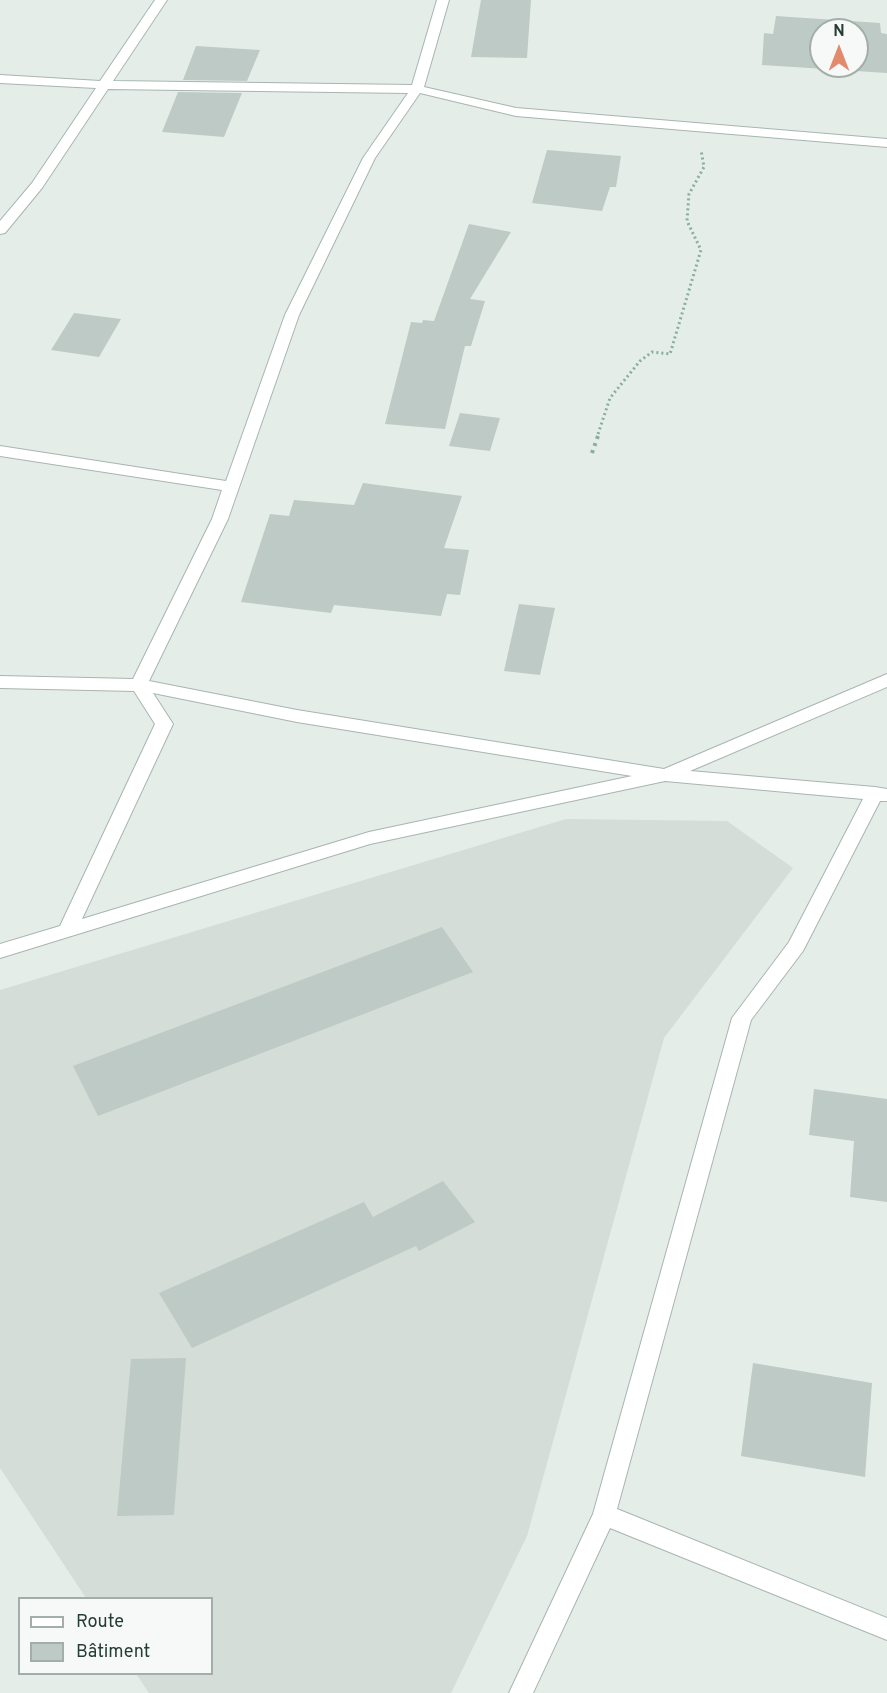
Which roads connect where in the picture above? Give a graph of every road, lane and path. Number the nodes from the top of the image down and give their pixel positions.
1 (161, 0) edge
2 (443, 0) edge
3 (0, 79) edge
4 (104, 85) junction
5 (417, 89) junction
6 (686, 127) junction
7 (887, 143) edge
8 (0, 230) edge
9 (0, 451) edge
10 (592, 453) dead end
11 (231, 487) junction
12 (887, 680) edge
13 (0, 682) edge
14 (139, 686) junction
15 (665, 775) junction
16 (881, 794) edge
17 (68, 929) junction
18 (0, 951) edge
19 (604, 1515) junction
20 (887, 1629) edge
21 (521, 1693) edge

1 - 4 street
2 - 5 street
3 - 4 street
4 - 5 street
4 - 8 street
5 - 6 street
5 - 11 street
6 - 7 street
6 - 10 path
9 - 11 street
11 - 14 street
12 - 15 street
13 - 14 street
14 - 15 street
14 - 17 street
15 - 16 street
15 - 17 street
16 - 19 street
17 - 18 street
19 - 20 street
19 - 21 street

